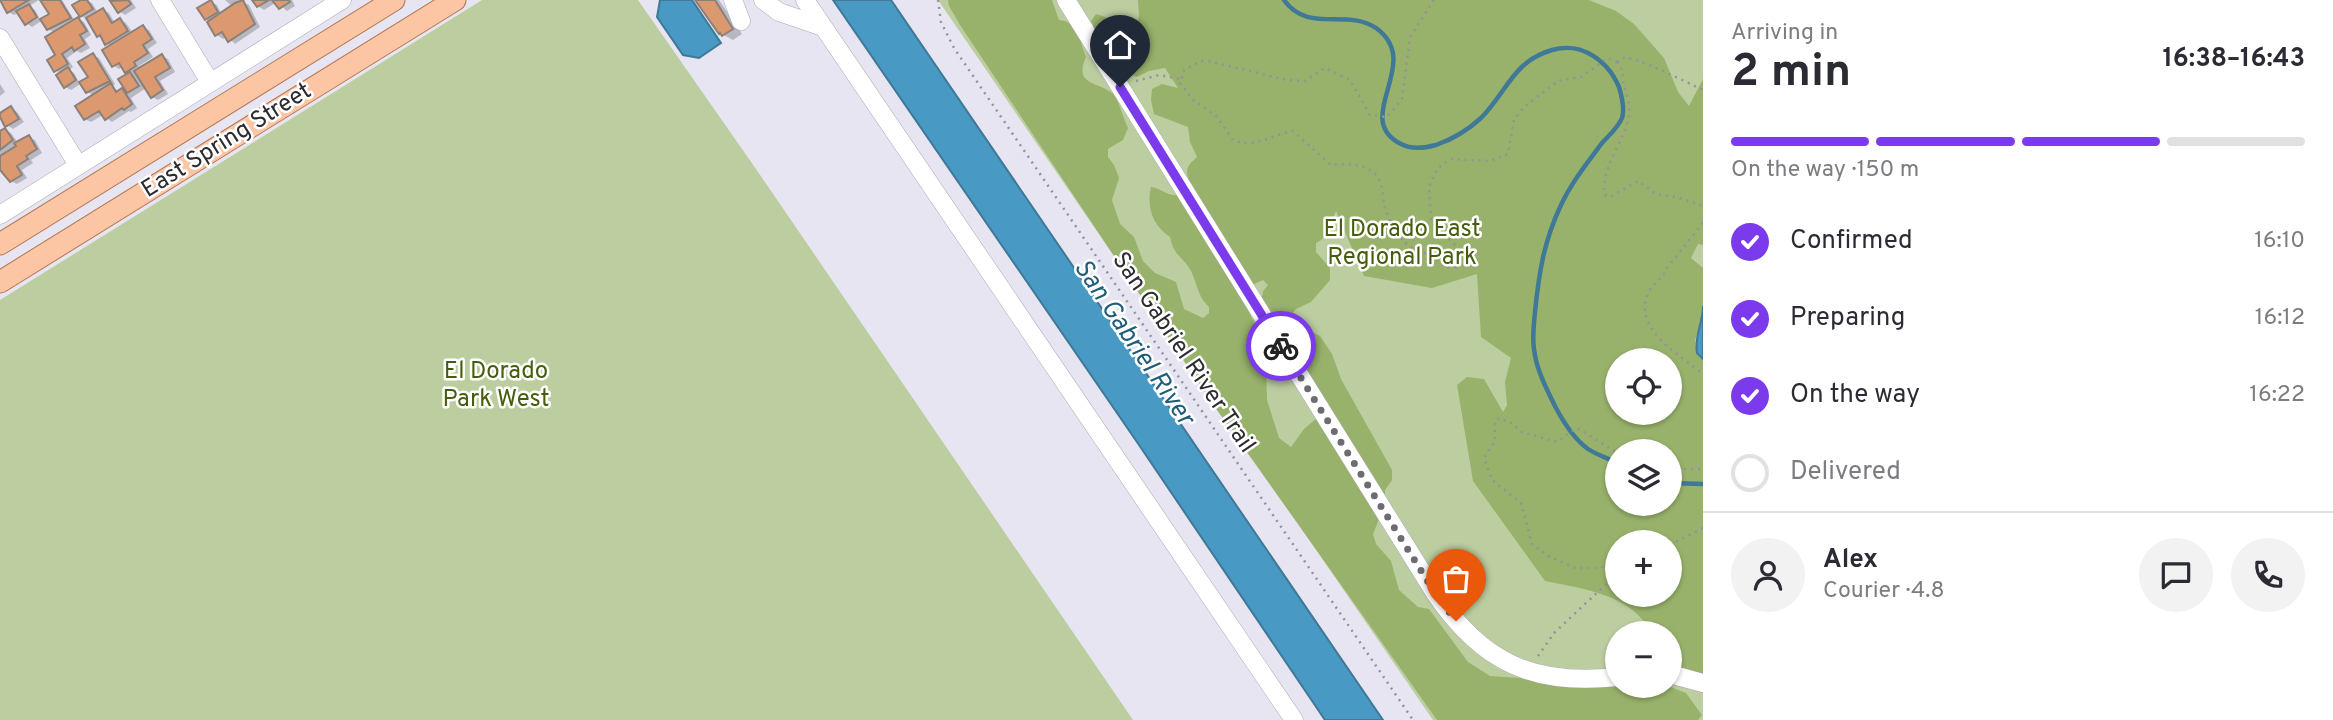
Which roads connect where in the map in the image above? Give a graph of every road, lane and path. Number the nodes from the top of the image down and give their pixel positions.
1 (160, 0) edge
2 (342, 0) edge
3 (394, 0) edge
4 (455, 0) edge
5 (733, 0) edge
6 (763, 0) edge
7 (805, 0) edge
8 (938, 0) edge
9 (1066, 0) edge
10 (1434, 0) edge
11 (741, 21) dead end
12 (823, 27) junction
13 (0, 38) edge
14 (1617, 62) junction
15 (1180, 79) junction
16 (210, 82) junction
17 (1120, 87) junction
18 (1703, 90) edge
19 (78, 165) junction
20 (1703, 205) edge
21 (0, 215) edge
22 (1703, 223) edge
23 (0, 244) edge
24 (0, 282) edge
25 (1703, 374) edge
26 (1605, 446) edge
27 (1682, 469) edge
28 (1703, 469) edge
29 (1703, 528) edge
30 (1682, 539) edge
31 (1605, 566) edge
32 (1605, 585) edge
33 (1528, 670) junction
34 (1682, 677) edge
35 (1605, 678) edge
36 (1703, 683) edge
37 (1294, 720) edge
38 (1413, 720) edge

1 - 16 street
2 - 16 street
3 - 23 main road, East Spring Street
4 - 24 main road, East Spring Street
5 - 11 street
6 - 12 street
7 - 12 street
8 - 38 path, San Gabriel River Trail
9 - 17 street
10 - 15 path
12 - 37 street
13 - 19 street
14 - 15 path
14 - 18 path
14 - 20 path
15 - 17 path
16 - 19 street
17 - 33 street
19 - 21 street
22 - 25 path
26 - 31 path
27 - 28 path
29 - 30 path
32 - 33 path
33 - 35 street
34 - 36 street

